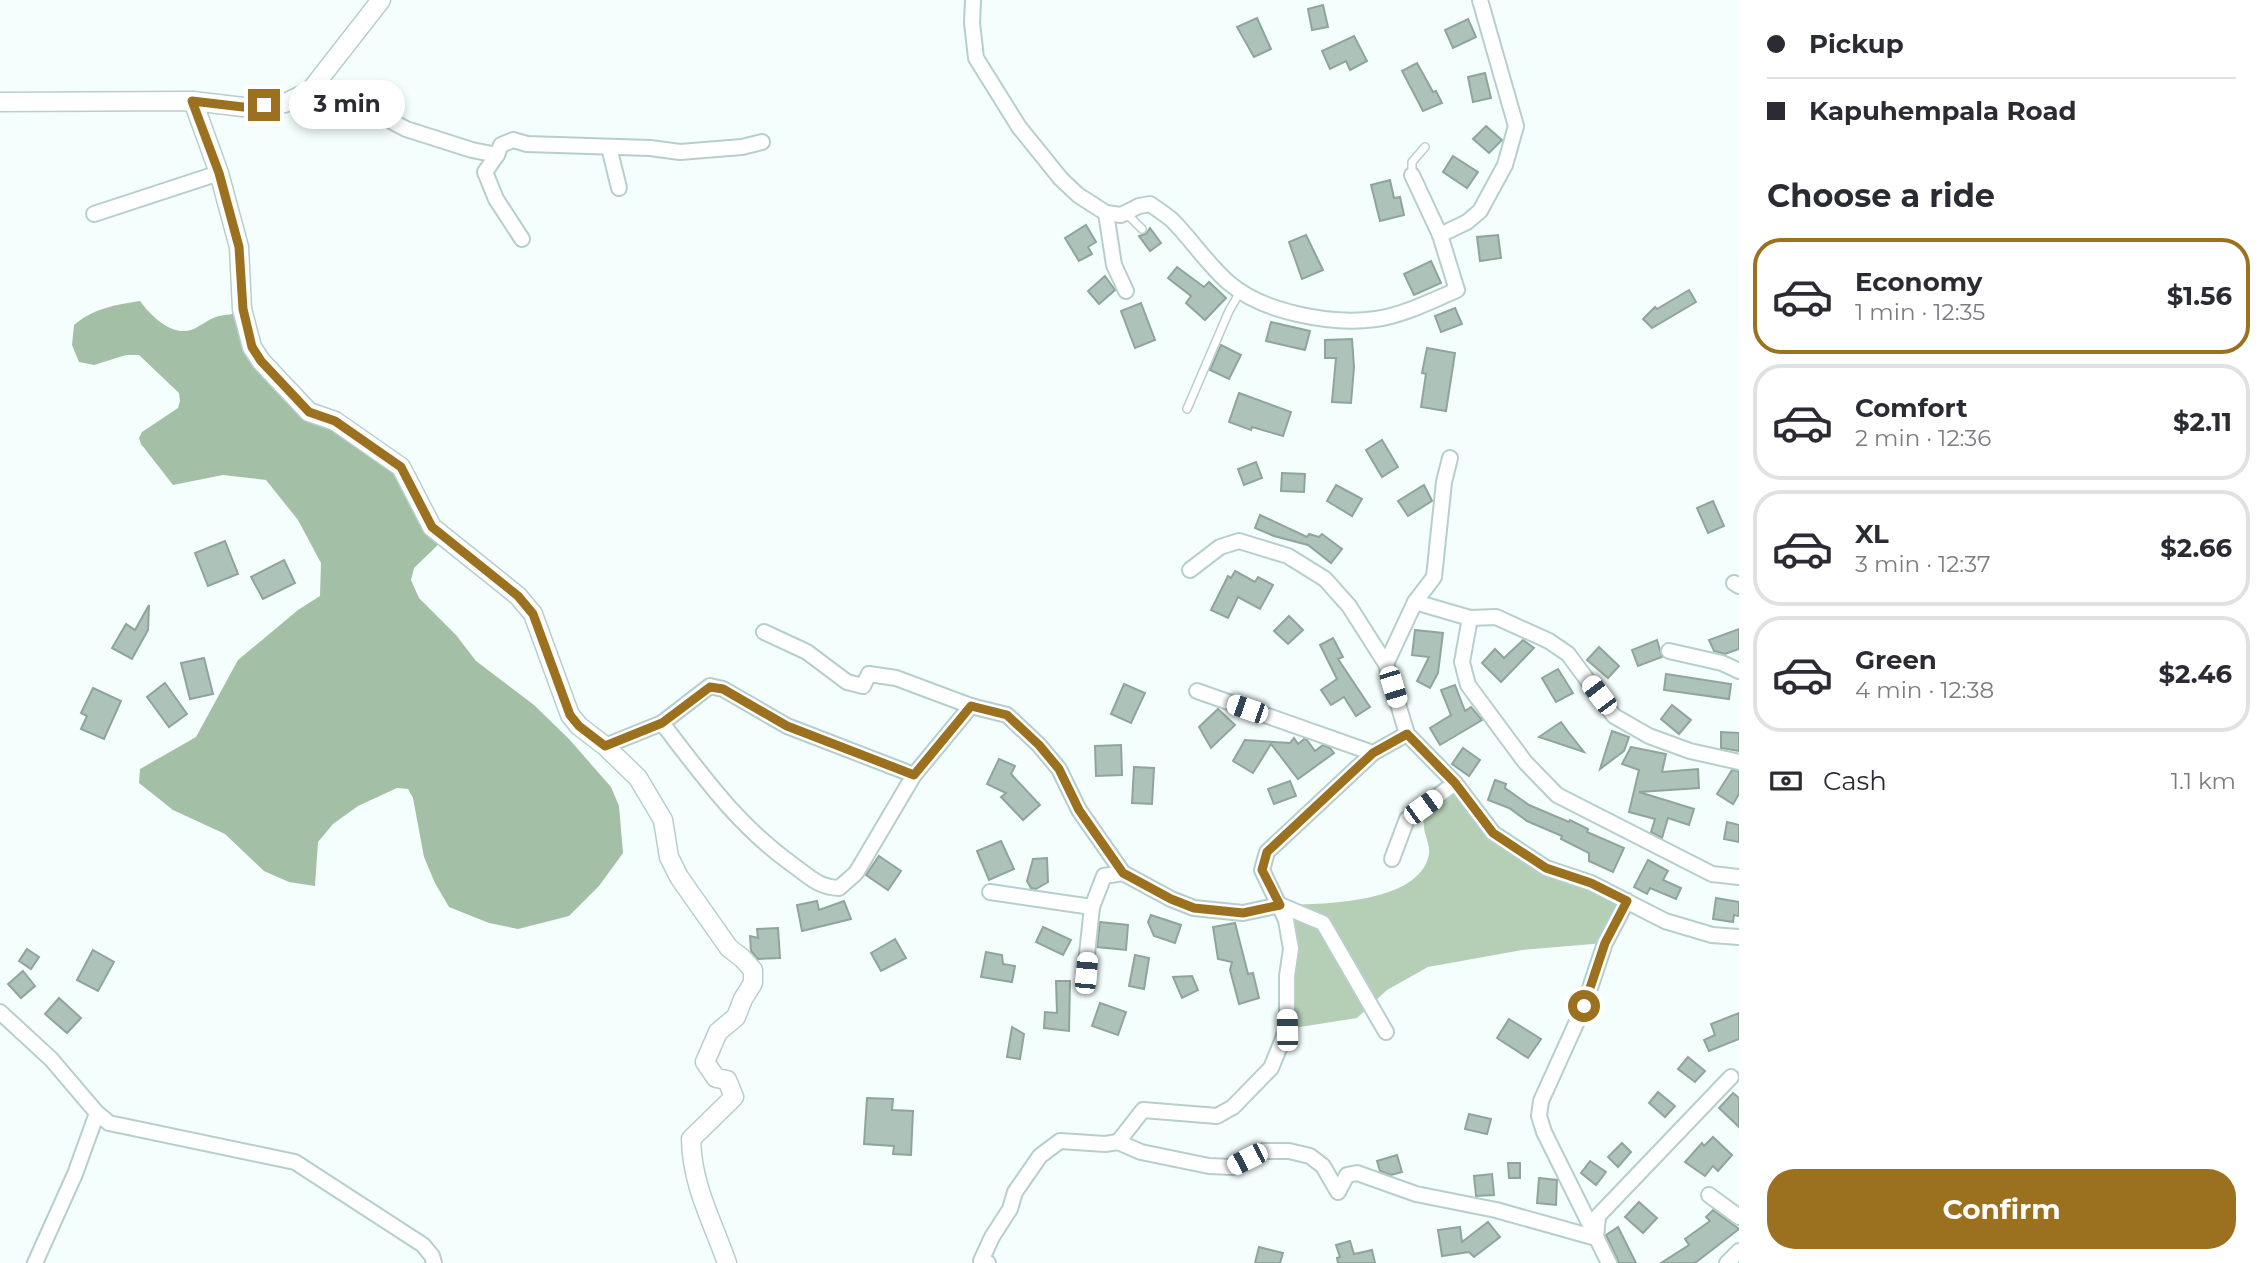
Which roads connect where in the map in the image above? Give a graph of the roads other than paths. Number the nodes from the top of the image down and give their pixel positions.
1 (381, 0) edge
2 (973, 0) edge
3 (1480, 0) edge
4 (310, 91) junction
5 (192, 101) junction
6 (0, 102) edge
7 (762, 142) dead end
8 (608, 147) junction
9 (1425, 147) dead end
10 (497, 155) junction
11 (219, 173) junction
12 (1412, 174) joint
13 (619, 188) dead end
14 (1106, 213) junction
15 (94, 214) dead end
16 (1121, 215) junction
17 (1142, 229) dead end
18 (1440, 235) junction
19 (522, 239) dead end
20 (1126, 292) dead end
21 (1240, 292) junction
22 (1187, 409) dead end
23 (1450, 458) dead end
24 (1189, 570) dead end
25 (1415, 602) junction
26 (1471, 618) junction
27 (764, 632) dead end
28 (1669, 651) dead end
29 (1386, 664) junction
30 (1739, 671) edge
31 (1197, 691) dead end
32 (971, 706) junction
33 (662, 723) junction
34 (1407, 734) junction
35 (605, 746) junction
36 (1373, 753) junction
37 (1739, 762) edge
38 (914, 775) junction
39 (1455, 783) junction
40 (1392, 859) dead end
41 (1123, 873) junction
42 (1739, 877) edge
43 (990, 892) dead end
44 (1627, 901) junction
45 (1280, 905) junction
46 (1092, 907) junction
47 (1739, 937) edge
48 (1086, 973) dead end
49 (0, 1012) edge
50 (1386, 1031) dead end
51 (1731, 1077) dead end
52 (97, 1113) junction
53 (1118, 1142) junction
54 (1709, 1195) dead end
55 (1739, 1217) edge
56 (1596, 1238) junction
57 (1739, 1251) edge
58 (35, 1263) edge
59 (434, 1263) edge
60 (727, 1263) edge
61 (988, 1263) edge
62 (1609, 1263) edge
63 (1727, 1263) edge

1 - 4 street
2 - 14 street
3 - 18 street
4 - 5 street
4 - 10 street
5 - 6 street
5 - 11 street
7 - 8 street
8 - 10 street
8 - 13 street
9 - 12 lane
10 - 19 street
11 - 15 street
11 - 35 street
12 - 18 street
14 - 16 street
14 - 20 street
16 - 17 lane
16 - 21 street
18 - 21 street
21 - 22 lane
23 - 25 street
24 - 29 street
25 - 26 street
25 - 29 street
26 - 37 street
26 - 42 street
27 - 32 street
28 - 30 street
29 - 34 street
31 - 36 street
32 - 38 street
32 - 41 street
33 - 35 street
33 - 38 street
33 - 38 street
34 - 36 street
34 - 39 street
35 - 60 street
36 - 45 street
39 - 40 street
39 - 44 street
41 - 45 street
41 - 46 street
43 - 46 street
44 - 47 street
44 - 56 street
45 - 50 street
45 - 53 street
46 - 48 street
49 - 52 street
51 - 56 street
52 - 58 street
52 - 59 street
53 - 56 street
53 - 61 street
54 - 55 street
56 - 62 street
57 - 63 street

